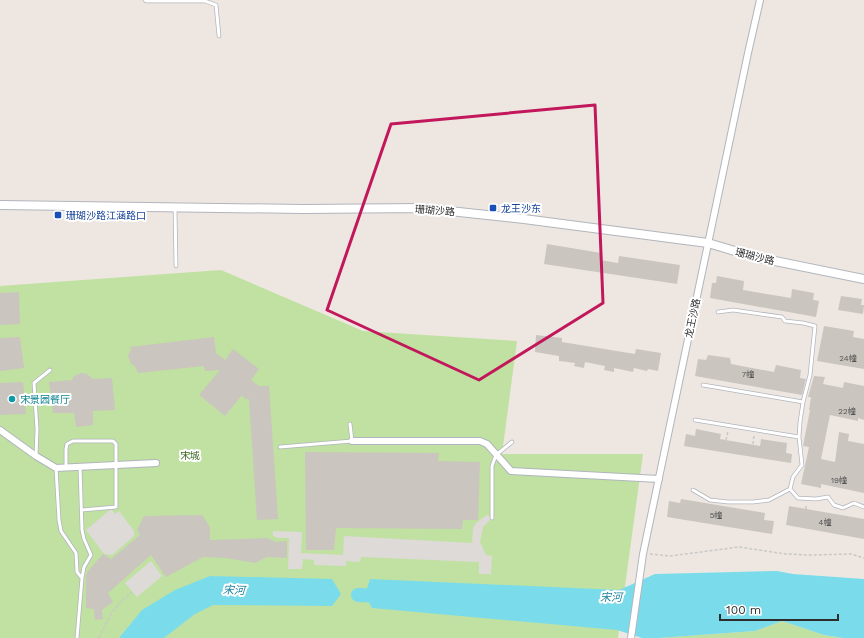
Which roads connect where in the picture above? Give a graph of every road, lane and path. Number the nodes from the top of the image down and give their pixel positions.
1 (145, 0) edge
2 (760, 0) edge
3 (219, 36) dead end
4 (0, 205) edge
5 (175, 208) junction
6 (708, 243) junction
7 (176, 266) dead end
8 (864, 279) edge
9 (718, 312) dead end
10 (50, 370) dead end
11 (704, 385) dead end
12 (803, 402) junction
13 (695, 420) dead end
14 (350, 424) dead end
15 (728, 425) junction
16 (756, 429) junction
17 (0, 430) edge
18 (799, 437) junction
19 (726, 440) dead end
20 (352, 441) junction
21 (512, 442) dead end
22 (753, 444) dead end
23 (280, 447) dead end
24 (496, 454) junction
25 (36, 456) junction
26 (156, 463) dead end
27 (116, 465) junction
28 (80, 467) junction
29 (56, 468) junction
30 (66, 468) junction
31 (659, 479) junction
32 (790, 489) junction
33 (692, 490) dead end
34 (864, 507) edge
35 (82, 510) junction
36 (492, 518) dead end
37 (643, 554) junction
38 (864, 558) edge
39 (82, 578) junction
40 (132, 592) dead end
41 (77, 638) edge
42 (99, 638) edge
43 (631, 638) edge

1 - 3 lane
2 - 6 street, 龙王沙路
4 - 5 street, 珊瑚沙路
5 - 6 street, 珊瑚沙路
5 - 7 lane
6 - 8 street, 珊瑚沙路
6 - 31 street, 龙王沙路
9 - 12 lane
10 - 25 lane
11 - 12 lane
12 - 18 lane
13 - 15 lane
14 - 20 lane
15 - 16 lane
15 - 19 path
16 - 18 lane
16 - 22 path
17 - 25 street
18 - 32 lane
20 - 23 lane
20 - 24 street
21 - 24 lane
24 - 31 street
24 - 36 lane
25 - 29 street
26 - 27 street
27 - 28 street
27 - 30 lane
27 - 35 lane
28 - 30 street
28 - 35 lane
29 - 30 street
29 - 39 lane
31 - 37 street, 龙王沙路
32 - 33 lane
32 - 34 lane
35 - 39 lane
37 - 38 path
37 - 43 street, 龙王沙路
39 - 41 lane
40 - 42 path

